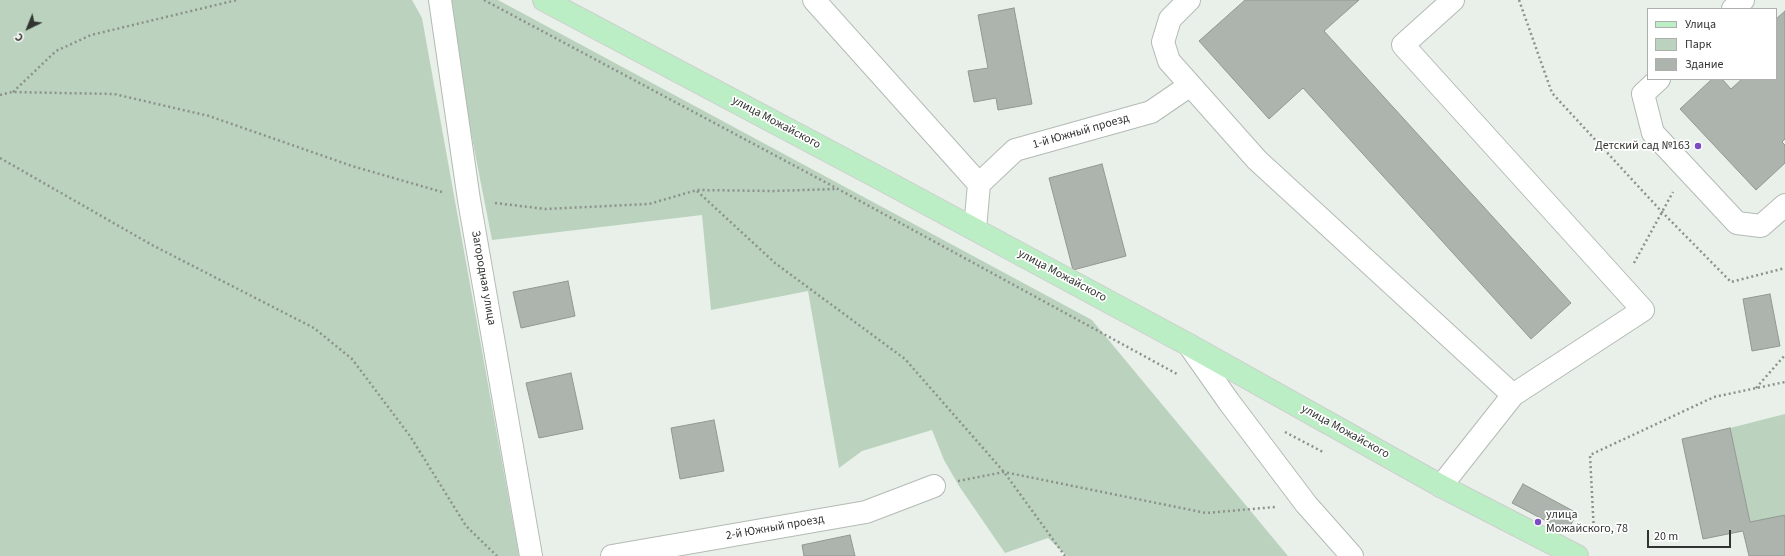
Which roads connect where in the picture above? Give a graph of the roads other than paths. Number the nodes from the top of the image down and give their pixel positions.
1 (440, 0) edge
2 (544, 0) edge
3 (814, 0) edge
4 (1190, 0) edge
5 (1453, 0) edge
6 (1743, 0) edge
7 (1734, 8) edge
8 (1658, 80) edge
9 (1189, 86) junction
10 (980, 184) junction
11 (1785, 205) edge
12 (975, 229) junction
13 (1189, 345) junction
14 (1513, 394) junction
15 (934, 486) road end
16 (1441, 486) junction
17 (531, 556) edge
18 (612, 556) edge
19 (1352, 556) edge
20 (1577, 556) edge

1 - 17 street, Загородная улица
2 - 12 main road, улица Можайского
3 - 10 street
4 - 9 street
5 - 14 street
6 - 7 street
8 - 11 street
9 - 10 street, 1-й Южный проезд
9 - 14 street
10 - 12 street
12 - 13 main road, улица Можайского
13 - 16 main road, улица Можайского
13 - 19 street
14 - 16 street
15 - 18 street, 2-й Южный проезд
16 - 20 main road, улица Можайского

